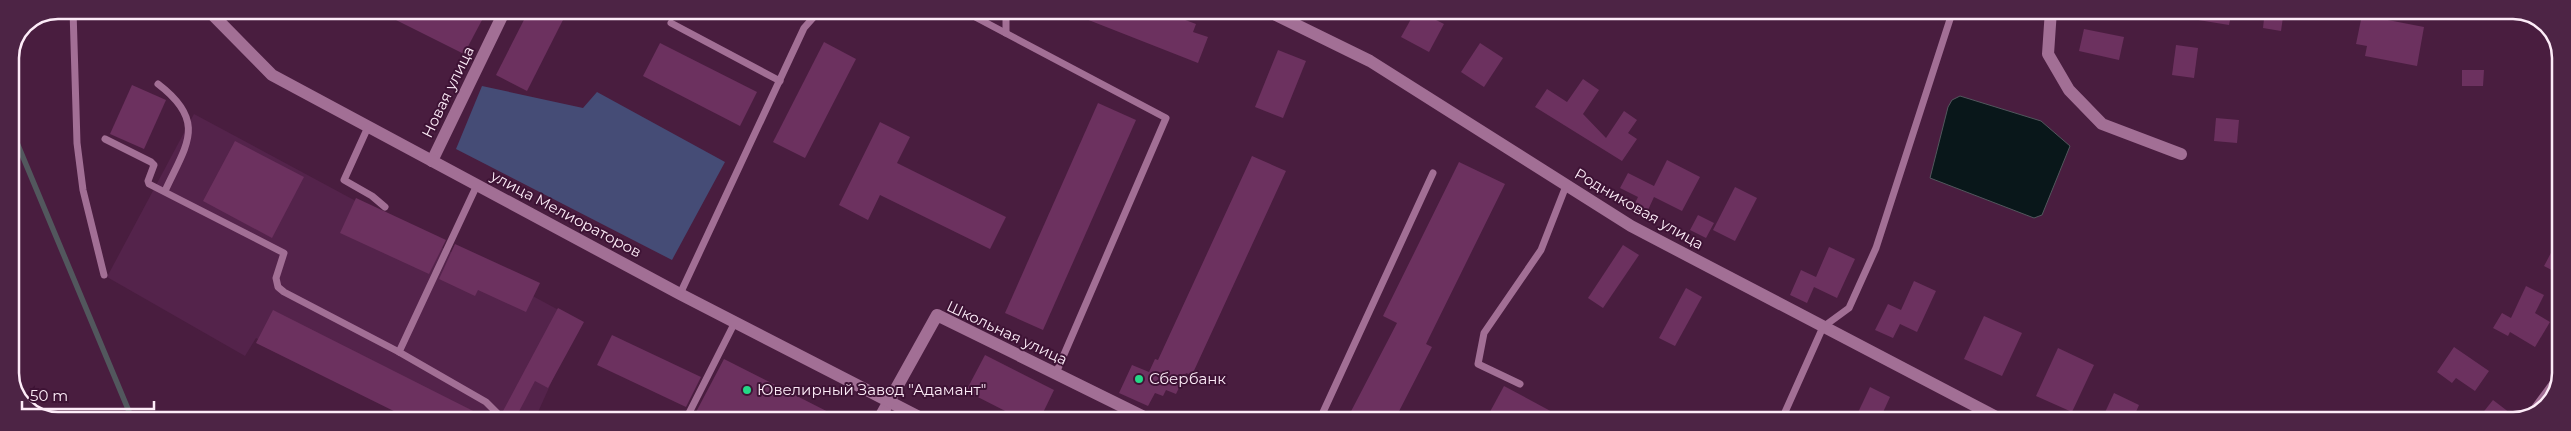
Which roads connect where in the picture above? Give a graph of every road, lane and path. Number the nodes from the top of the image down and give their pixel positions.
1 (72, 19) edge
2 (217, 19) edge
3 (501, 19) edge
4 (812, 19) edge
5 (979, 19) edge
6 (1006, 19) edge
7 (1284, 19) edge
8 (1950, 19) edge
9 (2050, 19) edge
10 (671, 23) dead end
11 (1006, 33) junction
12 (780, 81) junction
13 (158, 84) dead end
14 (368, 126) junction
15 (105, 139) dead end
16 (2181, 154) dead end
17 (432, 161) junction
18 (1433, 173) dead end
19 (477, 185) junction
20 (1566, 186) junction
21 (165, 191) junction
22 (385, 207) dead end
23 (104, 275) dead end
24 (680, 294) junction
25 (735, 322) junction
26 (1823, 327) junction
27 (399, 352) junction
28 (1056, 373) junction
29 (1520, 384) dead end
30 (889, 402) junction
31 (496, 412) edge
32 (690, 412) edge
33 (883, 412) edge
34 (909, 412) edge
35 (1134, 412) edge
36 (1323, 412) edge
37 (1785, 412) edge
38 (1987, 412) edge

1 - 23 lane
2 - 14 street, улица Мелиораторов
3 - 17 street, Новая улица
4 - 12 lane
5 - 11 lane
6 - 11 lane
7 - 20 street, Родниковая улица
8 - 26 lane
9 - 16 street
10 - 12 lane
11 - 28 lane
12 - 24 lane
13 - 21 lane
14 - 17 street, улица Мелиораторов
14 - 22 lane
15 - 21 lane
17 - 19 street, улица Мелиораторов
18 - 36 lane
19 - 24 street, улица Мелиораторов
19 - 27 lane
20 - 26 street, Родниковая улица
20 - 29 lane
21 - 27 lane
24 - 25 street, улица Мелиораторов
25 - 30 street, улица Мелиораторов
25 - 32 lane
26 - 37 lane
26 - 38 street, Родниковая улица
27 - 31 lane
28 - 30 street, Школьная улица
28 - 35 street, Школьная улица
30 - 33 street
30 - 34 street, улица Мелиораторов

